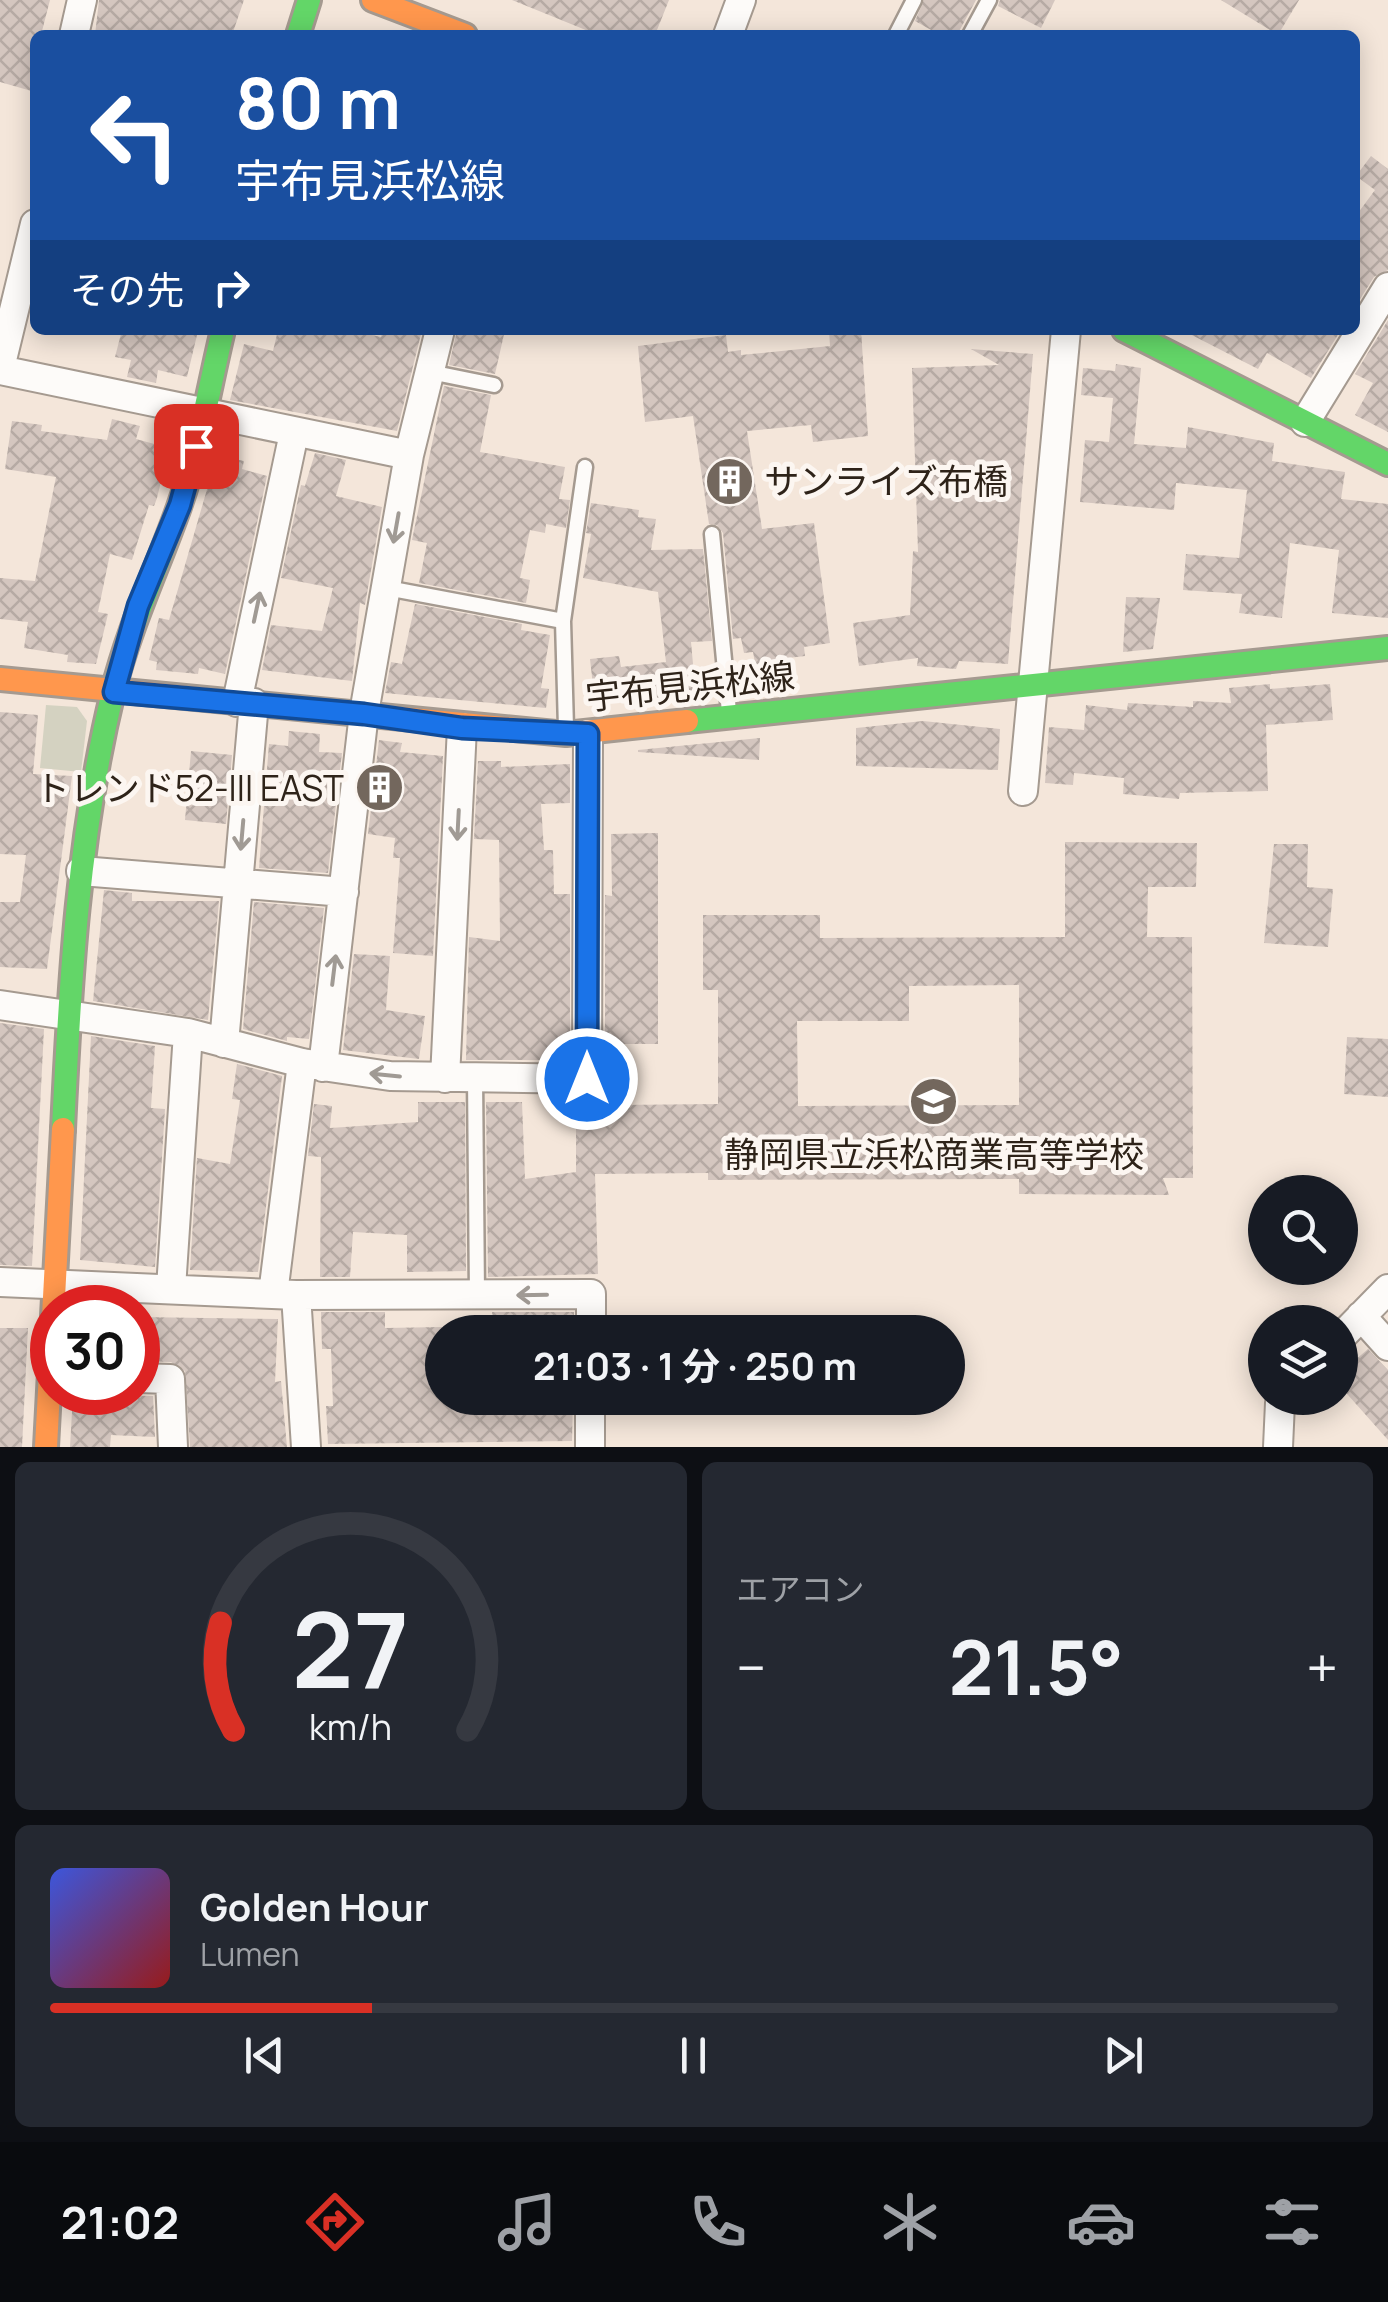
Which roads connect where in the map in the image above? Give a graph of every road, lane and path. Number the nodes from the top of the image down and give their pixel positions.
1 (82, 0) edge
2 (310, 0) edge
3 (373, 0) edge
4 (742, 0) edge
5 (914, 0) edge
6 (989, 0) edge
7 (75, 30) edge
8 (300, 30) edge
9 (451, 30) edge
10 (730, 30) edge
11 (899, 30) edge
12 (973, 30) edge
13 (30, 245) edge
14 (1388, 287) edge
15 (1360, 333) edge
16 (222, 335) edge
17 (439, 335) edge
18 (1065, 335) edge
19 (1134, 335) edge
20 (1358, 335) edge
21 (0, 369) edge
22 (430, 372) junction
23 (494, 385) dead end
24 (204, 416) junction
25 (1305, 422) junction
26 (294, 433) junction
27 (409, 455) junction
28 (1388, 464) edge
29 (585, 467) dead end
30 (712, 534) dead end
31 (387, 588) junction
32 (563, 622) junction
33 (1388, 648) edge
34 (0, 680) edge
35 (1030, 683) junction
36 (114, 692) junction
37 (246, 703) junction
38 (364, 714) junction
39 (729, 718) junction
40 (462, 728) junction
41 (577, 734) junction
42 (1023, 791) dead end
43 (81, 872) junction
44 (238, 881) junction
45 (344, 892) junction
46 (0, 1005) edge
47 (69, 1012) junction
48 (188, 1034) junction
49 (224, 1043) junction
50 (312, 1065) junction
51 (445, 1078) junction
52 (476, 1078) junction
53 (0, 1282) edge
54 (53, 1284) junction
55 (170, 1288) junction
56 (1388, 1288) edge
57 (285, 1294) junction
58 (478, 1296) junction
59 (590, 1315) edge
60 (1361, 1316) junction
61 (1358, 1319) edge
62 (1388, 1346) edge
63 (160, 1379) edge
64 (48, 1415) edge
65 (590, 1415) edge
66 (1279, 1415) edge
67 (46, 1447) edge
68 (173, 1447) edge
69 (306, 1447) edge
70 (590, 1447) edge
71 (1278, 1447) edge

1 - 7 street
2 - 8 main road
3 - 9 main road
4 - 10 street
5 - 11 lane
6 - 12 lane
13 - 21 street
14 - 15 street
16 - 24 main road
17 - 22 street
18 - 35 street
19 - 25 main road
20 - 25 street
21 - 24 street
22 - 23 lane
22 - 27 street
24 - 26 street
24 - 36 main road
25 - 28 main road
26 - 27 street
37 -> 26 street
27 -> 31 street
29 - 32 lane
30 - 39 lane
31 - 32 lane
31 - 38 street
32 - 41 lane
33 - 35 main road, 宇布見浜松線
34 - 36 main road, 宇布見浜松線
35 - 39 main road, 宇布見浜松線
35 - 42 street
36 - 37 main road, 宇布見浜松線
36 - 43 main road
37 - 38 main road, 宇布見浜松線
37 -> 44 street
38 - 40 main road, 宇布見浜松線
38 - 45 street
39 - 41 main road, 宇布見浜松線
40 - 41 main road, 宇布見浜松線
40 -> 51 street
41 - 52 street
43 - 44 street
43 - 47 main road
44 - 45 street
44 - 49 street
50 -> 45 street
46 - 47 street
47 - 48 street
47 - 54 main road
48 - 49 street
48 - 55 street
49 - 50 street
51 -> 50 street
50 - 57 street
51 - 52 street
52 - 58 lane
53 - 54 street
54 - 55 street
55 - 57 street
56 - 60 street
57 - 58 street
57 - 69 street
59 -> 58 street
60 - 61 street
60 - 62 street
63 - 68 street
64 - 67 main road
65 - 70 street
66 - 71 street

